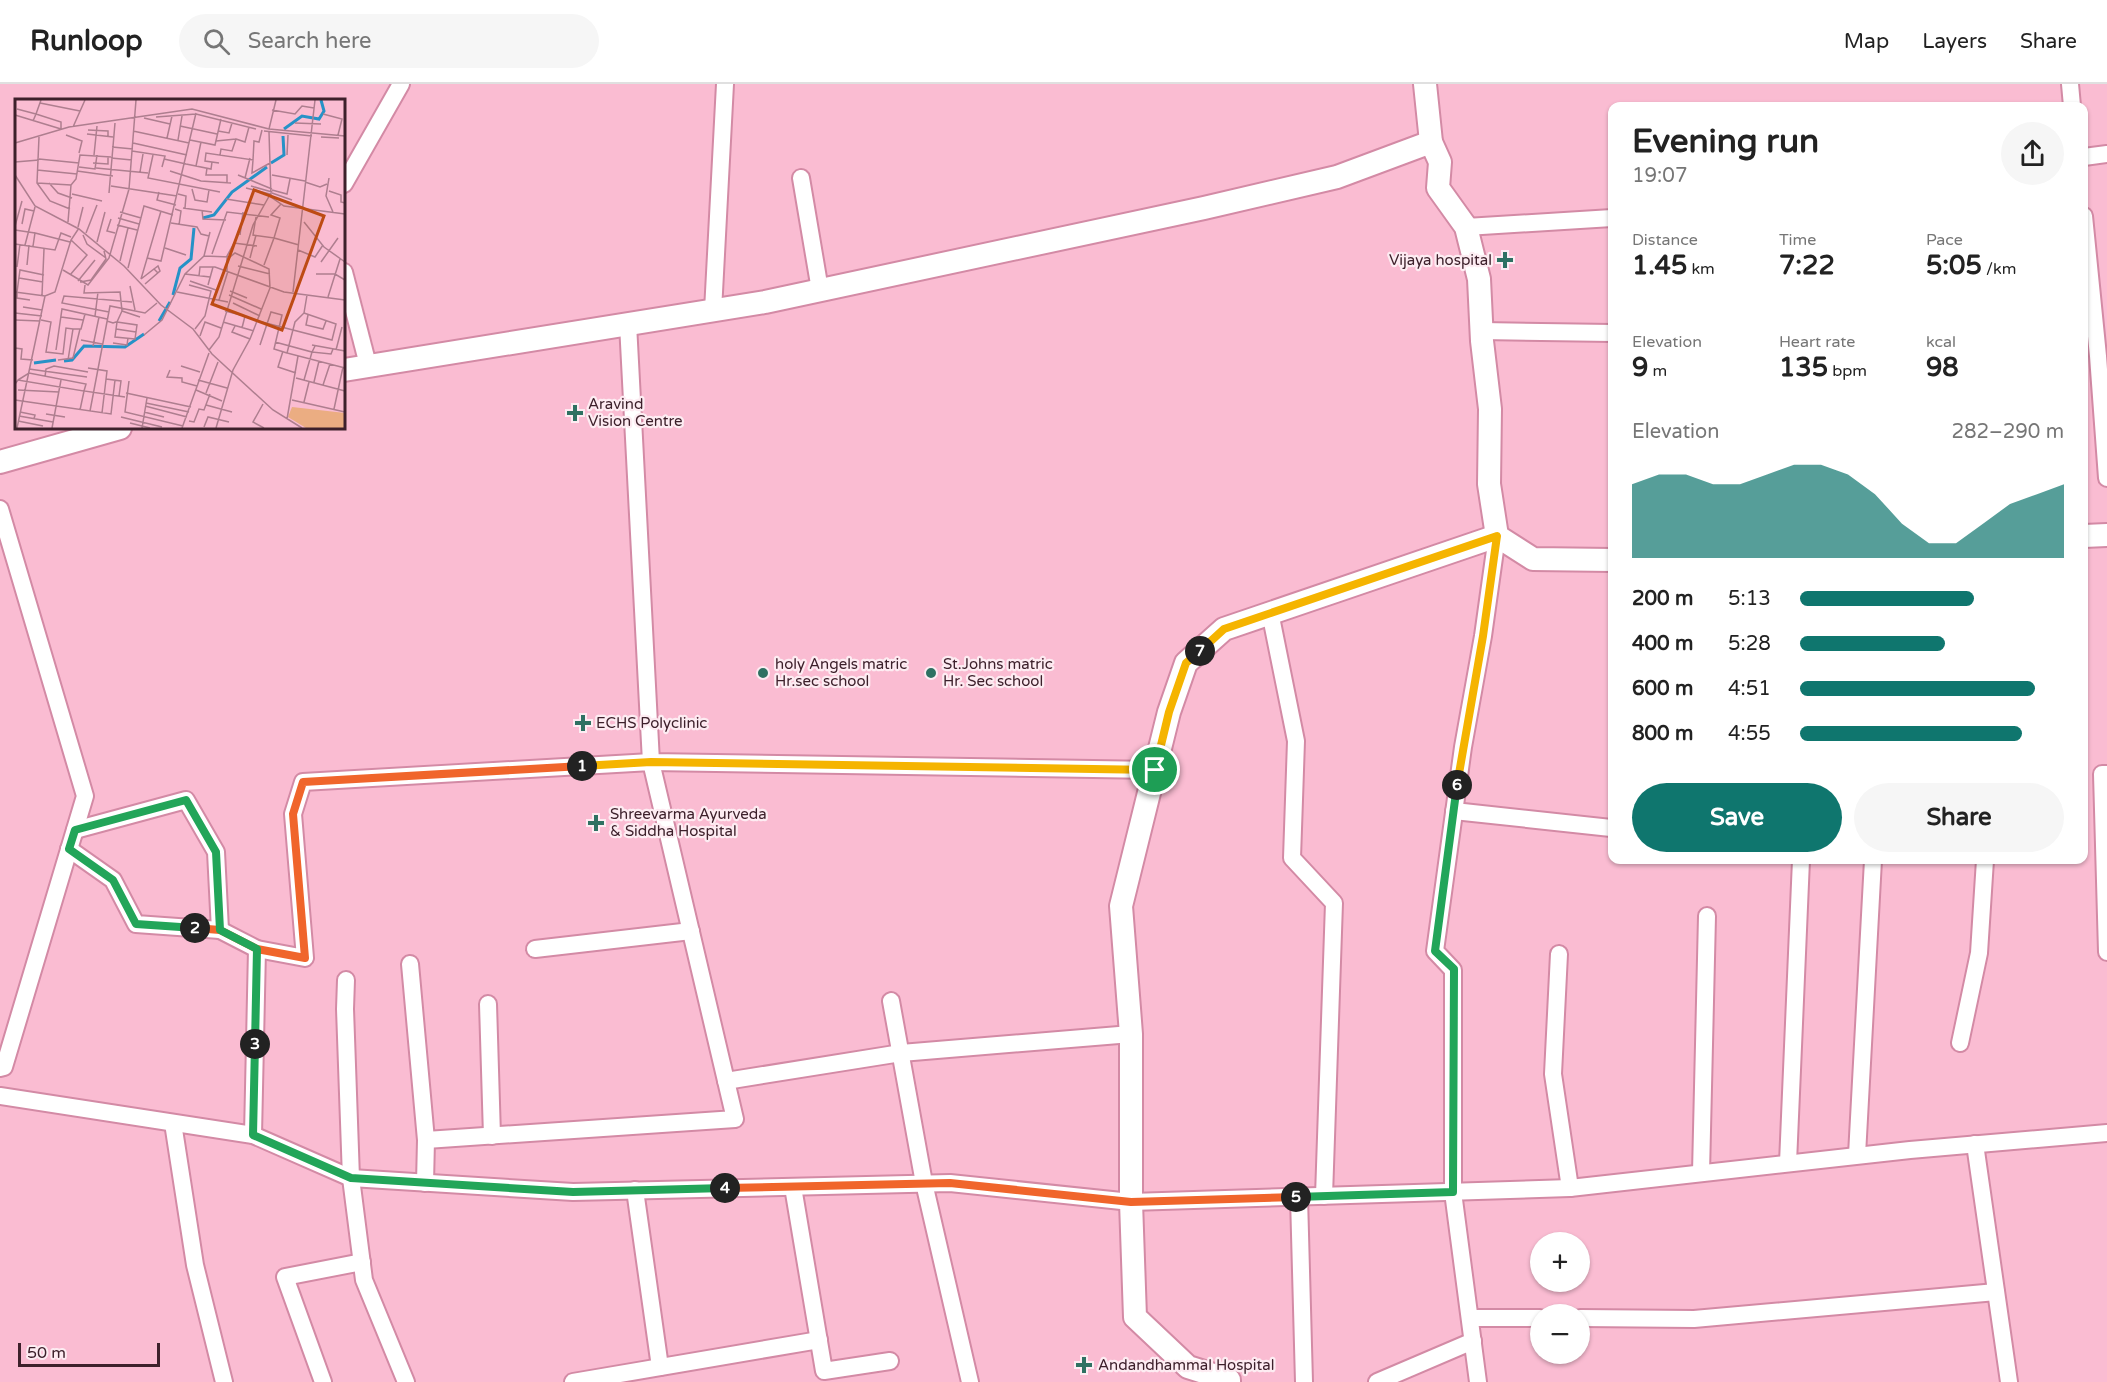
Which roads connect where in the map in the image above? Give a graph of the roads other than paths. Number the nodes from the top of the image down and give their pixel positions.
1 (401, 84) edge
2 (725, 84) edge
3 (1425, 84) edge
4 (2070, 84) edge
5 (2072, 102) edge
6 (1431, 142) junction
7 (2107, 154) edge
8 (2088, 156) edge
9 (801, 178) dead end
10 (345, 182) edge
11 (1608, 218) edge
12 (1466, 227) junction
13 (2088, 263) edge
14 (345, 276) edge
15 (820, 290) junction
16 (712, 311) junction
17 (628, 324) junction
18 (1482, 331) junction
19 (1608, 333) edge
20 (2096, 356) edge
21 (368, 365) junction
22 (345, 370) edge
23 (116, 429) edge
24 (0, 462) edge
25 (2107, 478) edge
26 (0, 509) edge
27 (1497, 536) junction
28 (2088, 536) edge
29 (2107, 536) edge
30 (1608, 560) edge
31 (1270, 612) junction
32 (651, 762) junction
33 (1155, 770) junction
34 (2107, 774) edge
35 (1454, 811) junction
36 (1608, 828) edge
37 (75, 830) junction
38 (69, 849) junction
39 (1801, 864) edge
40 (1873, 864) edge
41 (1985, 864) edge
42 (1707, 916) dead end
43 (220, 930) junction
44 (691, 931) junction
45 (257, 949) junction
46 (536, 949) dead end
47 (2107, 952) edge
48 (1559, 954) dead end
49 (410, 964) dead end
50 (346, 980) dead end
51 (891, 1001) dead end
52 (488, 1004) dead end
53 (1131, 1034) junction
54 (1960, 1043) dead end
55 (901, 1053) junction
56 (0, 1068) edge
57 (726, 1081) junction
58 (0, 1096) edge
59 (173, 1123) junction
60 (2107, 1133) edge
61 (253, 1135) junction
62 (492, 1136) junction
63 (426, 1140) junction
64 (1975, 1144) junction
65 (1857, 1155) junction
66 (1788, 1163) junction
67 (1701, 1173) junction
68 (351, 1178) junction
69 (425, 1183) junction
70 (924, 1184) junction
71 (793, 1187) junction
72 (1570, 1188) junction
73 (635, 1190) junction
74 (1453, 1192) junction
75 (1324, 1196) junction
76 (1299, 1197) junction
77 (1131, 1202) junction
78 (362, 1262) junction
79 (1996, 1292) junction
80 (1470, 1318) junction
81 (1530, 1318) edge
82 (1590, 1318) edge
83 (819, 1340) junction
84 (1473, 1341) junction
85 (890, 1361) dead end
86 (660, 1367) junction
87 (224, 1382) edge
88 (323, 1382) edge
89 (406, 1382) edge
90 (573, 1382) edge
91 (970, 1382) edge
92 (1229, 1382) edge
93 (1304, 1382) edge
94 (1377, 1382) edge
95 (1478, 1382) edge
96 (2009, 1382) edge

1 - 10 street
2 - 16 street
3 - 6 street
4 - 5 street
6 - 12 street
6 - 15 street
7 - 8 street
9 - 15 street
11 - 12 street
12 - 18 street
13 - 20 street
14 - 21 street
15 - 16 street
16 - 17 street
17 - 21 street
17 - 32 street
18 - 19 street
18 - 27 street
20 - 25 street
21 - 22 street
23 - 24 street
26 - 37 street
27 - 30 street
27 - 31 street
27 - 35 street
28 - 29 street
31 - 33 street
31 - 75 street
32 - 33 street
32 - 44 street
32 - 45 street
33 - 53 street
34 - 47 street
35 - 36 street
35 - 74 street
37 - 38 street
37 - 43 street
38 - 43 street
38 - 56 street
39 - 66 street
40 - 65 street
41 - 54 street
42 - 67 street
43 - 45 street
44 - 46 street
44 - 57 street
45 - 61 street
48 - 72 street
49 - 63 street
50 - 68 street
51 - 55 street
52 - 62 street
53 - 55 street
53 - 77 street
55 - 57 street
55 - 70 street
57 - 62 street
58 - 59 street
59 - 61 street
59 - 87 street
60 - 64 street
61 - 68 street
62 - 63 street
63 - 69 street
64 - 65 street
64 - 79 street
65 - 66 street
66 - 67 street
67 - 72 street
68 - 69 street
68 - 78 street
69 - 73 street
70 - 71 street
70 - 77 street
70 - 91 street
71 - 73 street
71 - 83 street
72 - 74 street
73 - 86 street
74 - 75 street
74 - 80 street
75 - 76 street
76 - 77 street
76 - 93 street
77 - 92 street
78 - 88 street
78 - 89 street
79 - 82 street
79 - 96 street
80 - 81 street
80 - 84 street
83 - 85 street
83 - 86 street
84 - 94 street
84 - 95 street
86 - 90 street

